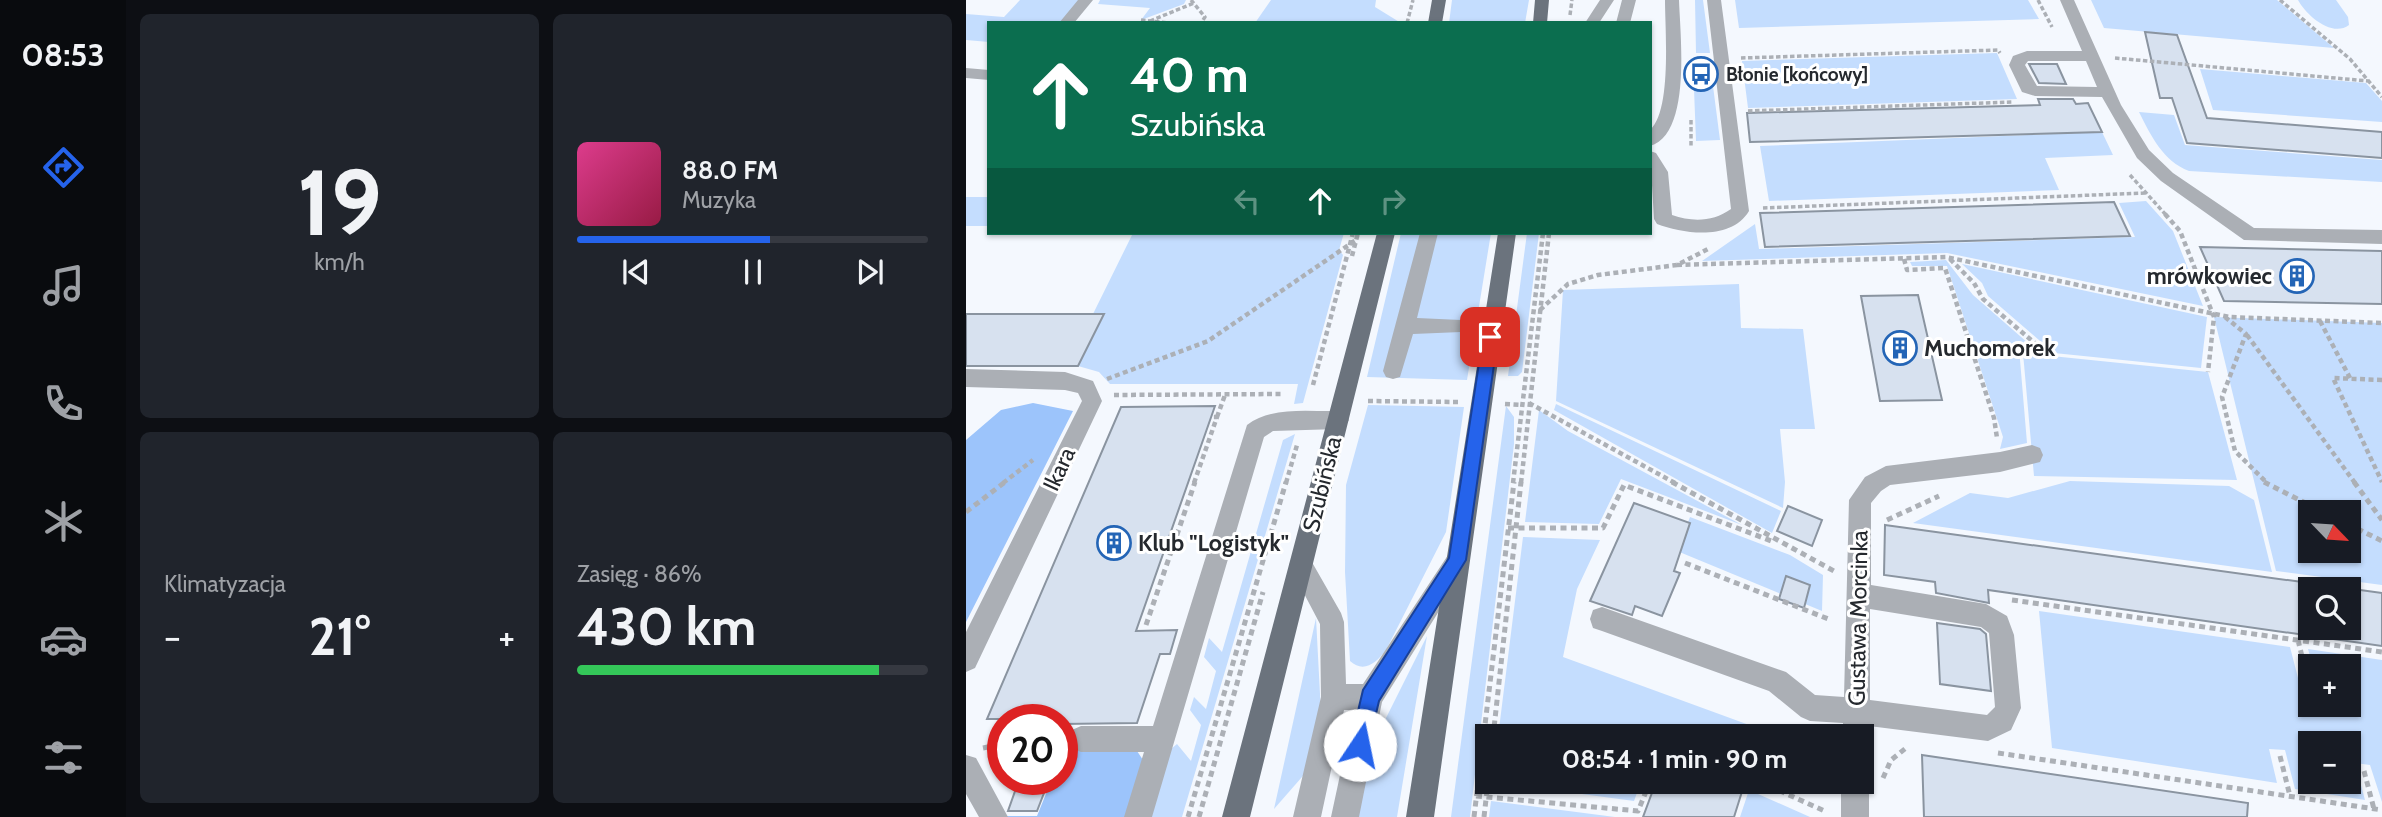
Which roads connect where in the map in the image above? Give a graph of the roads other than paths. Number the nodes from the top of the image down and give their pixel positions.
1 (1086, 0) edge
2 (1439, 0) edge
3 (1542, 0) edge
4 (1607, 0) edge
5 (1629, 0) edge
6 (1672, 0) edge
7 (1714, 0) edge
8 (2067, 0) edge
9 (1068, 21) edge
10 (1434, 21) edge
11 (1539, 21) edge
12 (1593, 21) edge
13 (1624, 21) edge
14 (2092, 56) junction
15 (966, 73) edge
16 (987, 75) edge
17 (2107, 92) junction
18 (1652, 138) edge
19 (1652, 160) edge
20 (1385, 235) edge
21 (1428, 235) edge
22 (1507, 235) edge
23 (2382, 237) edge
24 (1405, 326) junction
25 (1454, 327) dead end
26 (1393, 371) dead end
27 (966, 378) edge
28 (1340, 410) junction
29 (2032, 455) dead end
30 (1458, 560) junction
31 (1301, 565) junction
32 (1859, 590) junction
33 (1602, 619) dead end
34 (966, 659) edge
35 (1334, 697) junction
36 (1370, 697) junction
37 (1857, 711) junction
38 (1856, 724) edge
39 (1081, 739) dead end
40 (1161, 739) junction
41 (966, 768) edge
42 (1860, 794) edge
43 (1843, 816) edge
44 (994, 817) edge
45 (1138, 817) edge
46 (1236, 817) edge
47 (1307, 817) edge
48 (1346, 817) edge
49 (1420, 817) edge

1 - 9 street
2 - 10 main road
3 - 11 main road
4 - 12 street
5 - 13 street
6 - 18 street
7 - 19 street
8 - 14 street
14 - 17 street
14 - 17 street
15 - 16 street
17 - 23 street
20 - 28 main road, Szubińska
21 - 24 street
22 - 30 main road
24 - 25 street
24 - 26 street
27 - 34 street, Ikara
28 - 31 main road, Szubińska
28 - 40 street
29 - 32 street, Gustawa Morcinka
30 - 36 street
30 - 49 main road
31 - 35 street
31 - 46 main road, Szubińska
32 - 37 street, Gustawa Morcinka
32 - 37 street
33 - 37 street
35 - 36 street
35 - 47 street
36 - 48 street
37 - 38 street, Gustawa Morcinka
39 - 40 street
40 - 45 street
41 - 44 street
42 - 43 street

